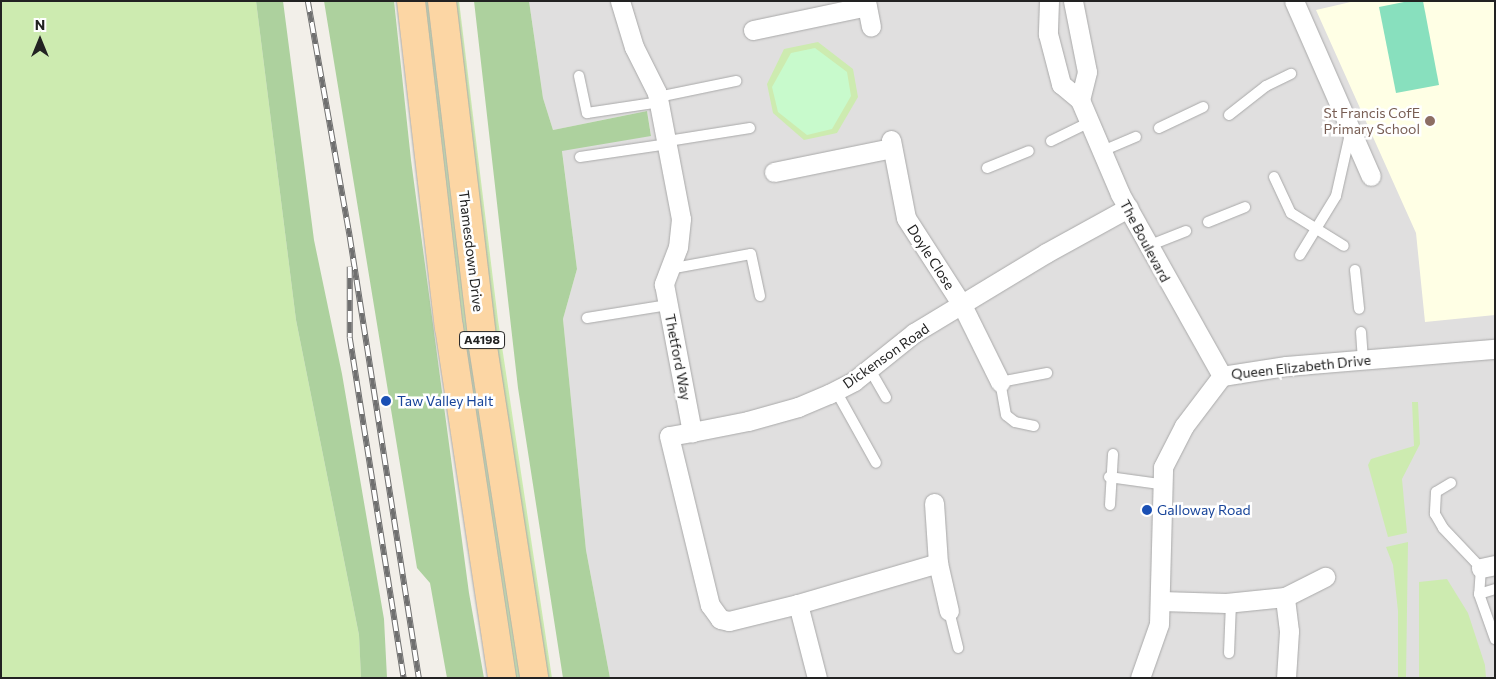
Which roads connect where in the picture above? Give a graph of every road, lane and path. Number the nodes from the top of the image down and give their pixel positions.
1 (411, 1) edge
2 (442, 1) edge
3 (620, 1) edge
4 (1050, 1) edge
5 (1074, 1) edge
6 (1294, 1) edge
7 (866, 4) edge
8 (871, 26) dead end
9 (753, 30) dead end
10 (1291, 74) dead end
11 (579, 76) dead end
12 (736, 81) dead end
13 (659, 100) junction
14 (1080, 100) junction
15 (1203, 107) dead end
16 (1229, 115) dead end
17 (1088, 123) junction
18 (750, 128) dead end
19 (1159, 128) dead end
20 (1351, 131) junction
21 (1136, 137) dead end
22 (1051, 141) dead end
23 (668, 142) junction
24 (1029, 151) dead end
25 (1100, 152) junction
26 (580, 157) dead end
27 (987, 168) dead end
28 (774, 172) dead end
29 (1372, 176) dead end
30 (1274, 177) dead end
31 (1128, 208) junction
32 (1245, 208) dead end
33 (1208, 222) dead end
34 (1315, 230) junction
35 (1186, 231) dead end
36 (1148, 246) junction
37 (1344, 246) dead end
38 (1300, 255) dead end
39 (669, 269) junction
40 (1355, 270) dead end
41 (760, 296) dead end
42 (668, 305) junction
43 (962, 306) junction
44 (1359, 309) dead end
45 (587, 318) dead end
46 (1361, 332) dead end
47 (1495, 349) edge
48 (1363, 360) junction
49 (869, 368) junction
50 (1047, 373) dead end
51 (1222, 376) junction
52 (1000, 382) junction
53 (836, 391) junction
54 (886, 397) dead end
55 (1034, 426) dead end
56 (692, 432) junction
57 (1113, 454) dead end
58 (876, 463) dead end
59 (1109, 477) junction
60 (1451, 483) dead end
61 (1160, 484) junction
62 (934, 503) dead end
63 (1110, 505) dead end
64 (938, 563) junction
65 (1488, 567) edge
66 (1325, 577) dead end
67 (1495, 589) edge
68 (1479, 594) junction
69 (1285, 597) junction
70 (1161, 600) junction
71 (1231, 603) junction
72 (798, 604) junction
73 (949, 611) joint
74 (1495, 639) edge
75 (958, 648) dead end
76 (1229, 653) dead end
77 (502, 678) edge
78 (534, 678) edge
79 (817, 678) edge
80 (1140, 678) edge
81 (1286, 678) edge

1 - 77 main road, A4198
2 - 78 main road, Thamesdown Drive / A4198
3 - 13 street, Thetford Way
4 - 14 street, The Boulevard
5 - 14 street
6 - 20 street
7 - 8 street
7 - 9 street
10 - 16 lane
11 - 13 lane
12 - 13 lane
13 - 23 street, Thetford Way
14 - 17 street, The Boulevard
15 - 19 lane
17 - 22 lane
17 - 25 street, The Boulevard
18 - 23 lane
20 - 29 street
20 - 34 lane
21 - 25 lane
23 - 26 lane
23 - 39 street, Thetford Way
24 - 27 lane
25 - 31 street, The Boulevard
28 - 43 street, Doyle Close
30 - 34 lane
31 - 36 street, The Boulevard
31 - 43 street, Dickenson Road
32 - 33 lane
34 - 37 lane
34 - 38 lane
35 - 36 lane
36 - 51 street, The Boulevard
39 - 41 lane
39 - 42 street, Thetford Way
40 - 44 lane
42 - 45 lane
42 - 56 street, Thetford Way
43 - 49 street, Dickenson Road
43 - 52 street
46 - 48 lane
47 - 48 street, Queen Elizabeth Drive
48 - 51 street, Queen Elizabeth Drive
49 - 53 street, Dickenson Road
49 - 54 lane
50 - 52 lane
51 - 61 street, Queen Elizabeth Drive
52 - 55 lane
53 - 56 street, Dickenson Road
53 - 58 lane
56 - 72 street
57 - 59 lane
59 - 61 lane
59 - 63 lane
60 - 65 lane
61 - 70 street, Queen Elizabeth Drive
62 - 64 street
64 - 72 street
64 - 73 street
65 - 68 lane
66 - 69 street
67 - 68 lane
68 - 74 lane
69 - 71 street
69 - 81 street
70 - 71 street
70 - 80 street, Queen Elizabeth Drive
71 - 76 lane
72 - 79 street
73 - 75 lane

